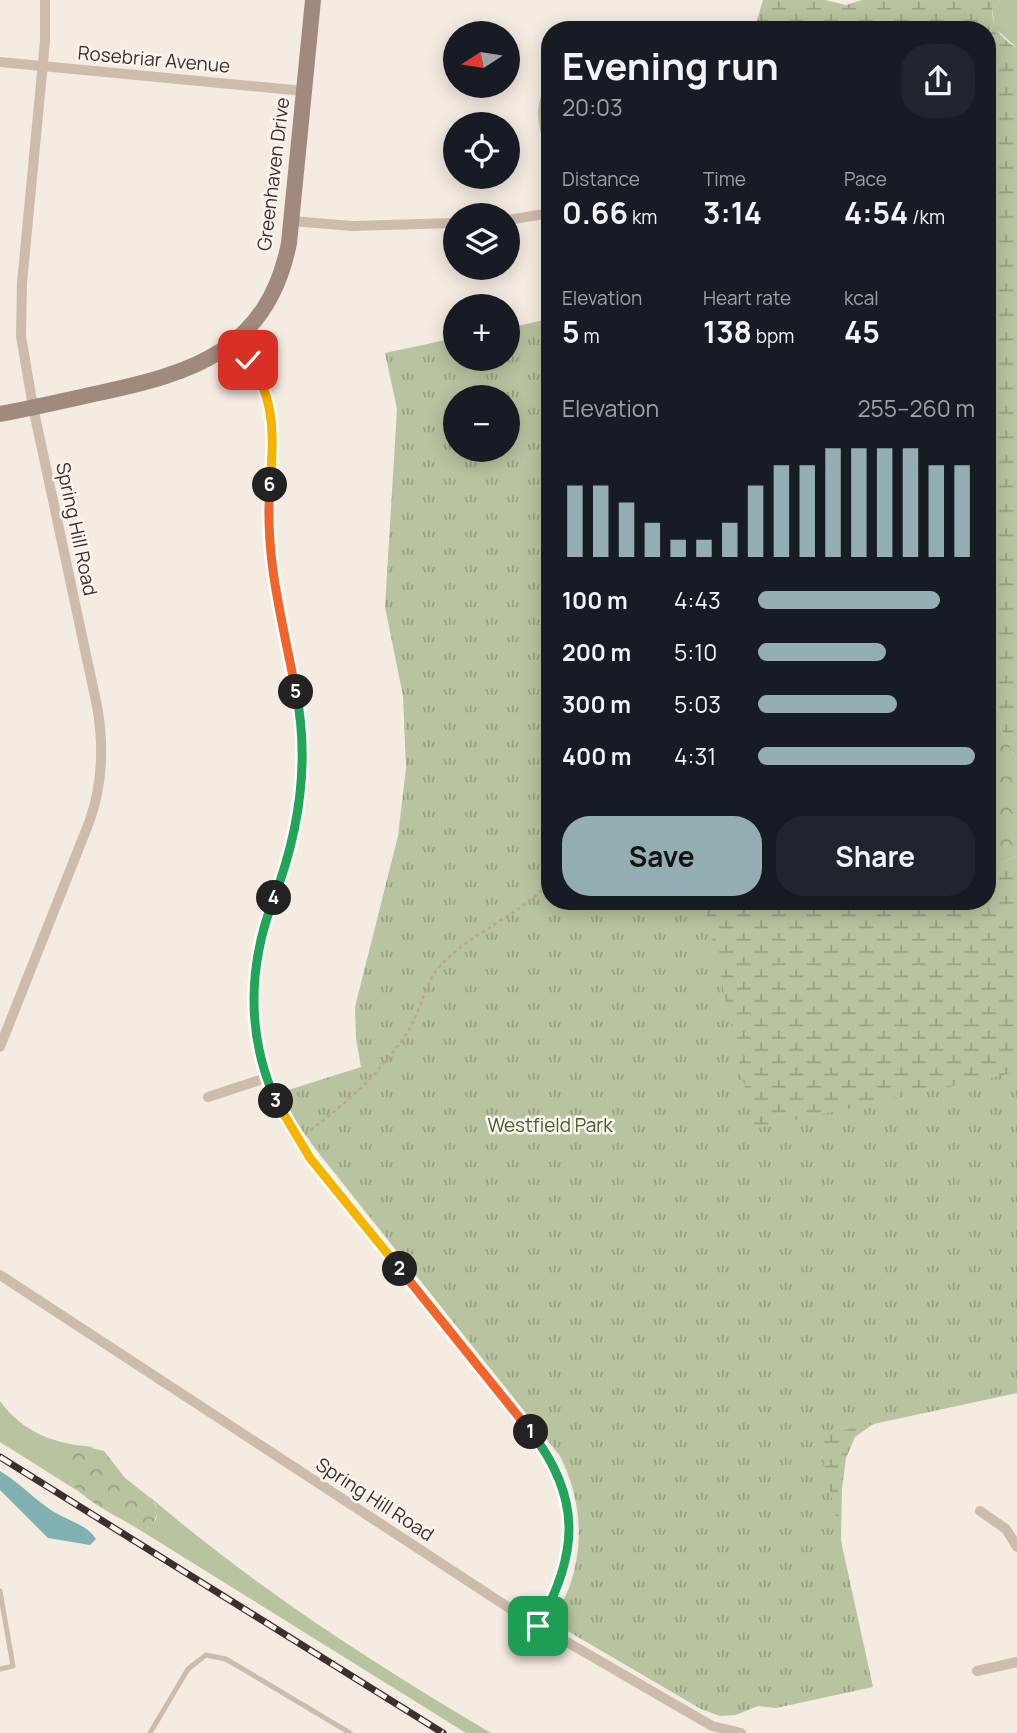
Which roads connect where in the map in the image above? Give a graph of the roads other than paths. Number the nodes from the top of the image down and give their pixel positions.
1 (45, 0) edge
2 (313, 0) edge
3 (0, 62) edge
4 (42, 66) junction
5 (304, 91) junction
6 (541, 214) edge
7 (520, 218) edge
8 (292, 221) junction
9 (443, 223) edge
10 (234, 342) junction
11 (33, 407) junction
12 (0, 414) edge
13 (0, 1047) edge
14 (266, 1078) junction
15 (208, 1097) dead end
16 (0, 1275) edge
17 (980, 1511) dead end
18 (1017, 1547) edge
19 (0, 1591) edge
20 (538, 1626) junction
21 (1017, 1662) edge
22 (0, 1669) edge
23 (977, 1671) dead end
24 (150, 1733) edge
25 (351, 1733) edge
26 (741, 1733) edge

1 - 4 street, Spring Hill Road
2 - 5 street, Greenhaven Drive
3 - 4 street, Rosebriar Avenue
4 - 5 street, Rosebriar Avenue
4 - 11 street, Spring Hill Road
5 - 8 street, Greenhaven Drive
6 - 7 street
8 - 9 street
8 - 10 street, Greenhaven Drive
10 - 11 street, Greenhaven Drive
10 - 14 street
11 - 12 street, Greenhaven Drive
11 - 13 street, Spring Hill Road
14 - 15 street
14 - 20 street
16 - 20 street, Spring Hill Road
17 - 18 street
19 - 22 lane
20 - 26 street, Spring Hill Road
21 - 23 street
24 - 25 lane

